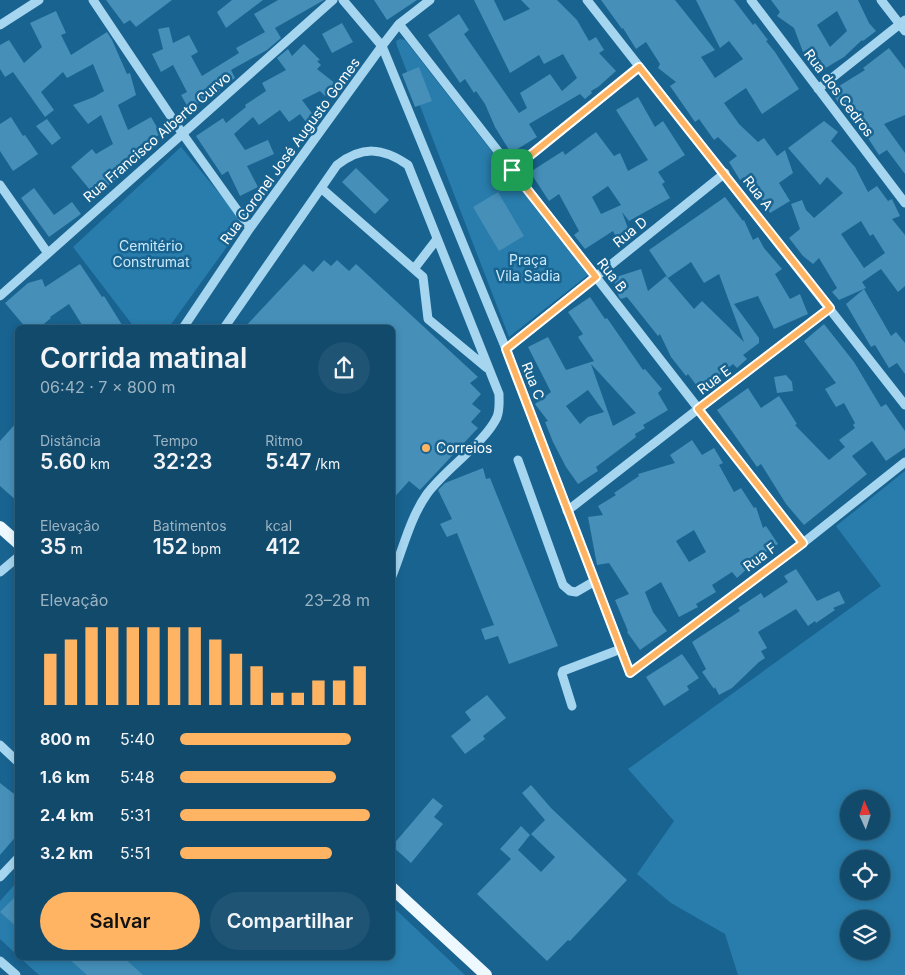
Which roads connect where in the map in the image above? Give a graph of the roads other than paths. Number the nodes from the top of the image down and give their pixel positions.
1 (38, 0) edge
2 (93, 0) edge
3 (333, 0) edge
4 (343, 0) edge
5 (430, 0) edge
6 (587, 0) edge
7 (751, 0) edge
8 (881, 0) edge
9 (399, 24) junction
10 (0, 25) edge
11 (903, 25) edge
12 (382, 46) junction
13 (639, 67) junction
14 (818, 89) junction
15 (182, 133) junction
16 (512, 170) junction
17 (725, 173) junction
18 (0, 186) edge
19 (321, 188) junction
20 (905, 203) edge
21 (250, 228) junction
22 (437, 239) junction
23 (47, 252) junction
24 (414, 269) junction
25 (596, 277) junction
26 (0, 296) edge
27 (830, 308) junction
28 (184, 325) edge
29 (226, 325) edge
30 (506, 349) junction
31 (489, 370) junction
32 (905, 405) edge
33 (698, 409) junction
34 (518, 460) dead end
35 (905, 462) edge
36 (567, 511) junction
37 (0, 527) edge
38 (15, 541) edge
39 (803, 543) junction
40 (15, 560) edge
41 (395, 568) edge
42 (0, 572) edge
43 (595, 581) junction
44 (621, 649) junction
45 (630, 673) joint
46 (572, 706) dead end
47 (0, 745) edge
48 (15, 759) edge
49 (15, 861) edge
50 (0, 877) edge
51 (395, 891) edge
52 (0, 961) edge
53 (16, 975) edge
54 (486, 975) edge

1 - 10 street
2 - 15 street
3 - 15 street, Rua Francisco Alberto Curvo
4 - 12 street, Rua C
5 - 9 street, Rua Coronel José Augusto Gomes
6 - 13 street, Rua A
7 - 14 street, Rua dos Cedros
8 - 11 street
9 - 12 street, Rua Coronel José Augusto Gomes
9 - 16 street, Rua B
11 - 14 street
12 - 21 street, Rua Coronel José Augusto Gomes
12 - 30 street, Rua C
13 - 16 street
13 - 17 street, Rua A
14 - 20 street, Rua dos Cedros
15 - 21 street
15 - 23 street, Rua Francisco Alberto Curvo
16 - 25 street, Rua B
17 - 25 street, Rua D
17 - 27 street, Rua A
18 - 23 street
19 - 22 street
19 - 24 street
19 - 29 street
21 - 28 street, Rua Coronel José Augusto Gomes
22 - 24 street
22 - 31 street
23 - 26 street, Rua Francisco Alberto Curvo
24 - 31 street
25 - 30 street, Rua D
25 - 33 street, Rua B
27 - 32 street, Rua A
27 - 33 street, Rua E
30 - 36 street, Rua C
31 - 41 street
33 - 36 street, Rua E
33 - 39 street, Rua B
34 - 43 street
35 - 39 street, Rua F
36 - 43 street, Rua C
37 - 38 main road
39 - 45 street, Rua F
40 - 42 street
43 - 44 street, Rua C
44 - 45 street, Rua C
44 - 46 street
47 - 48 street
49 - 50 street
51 - 54 main road
52 - 53 street

